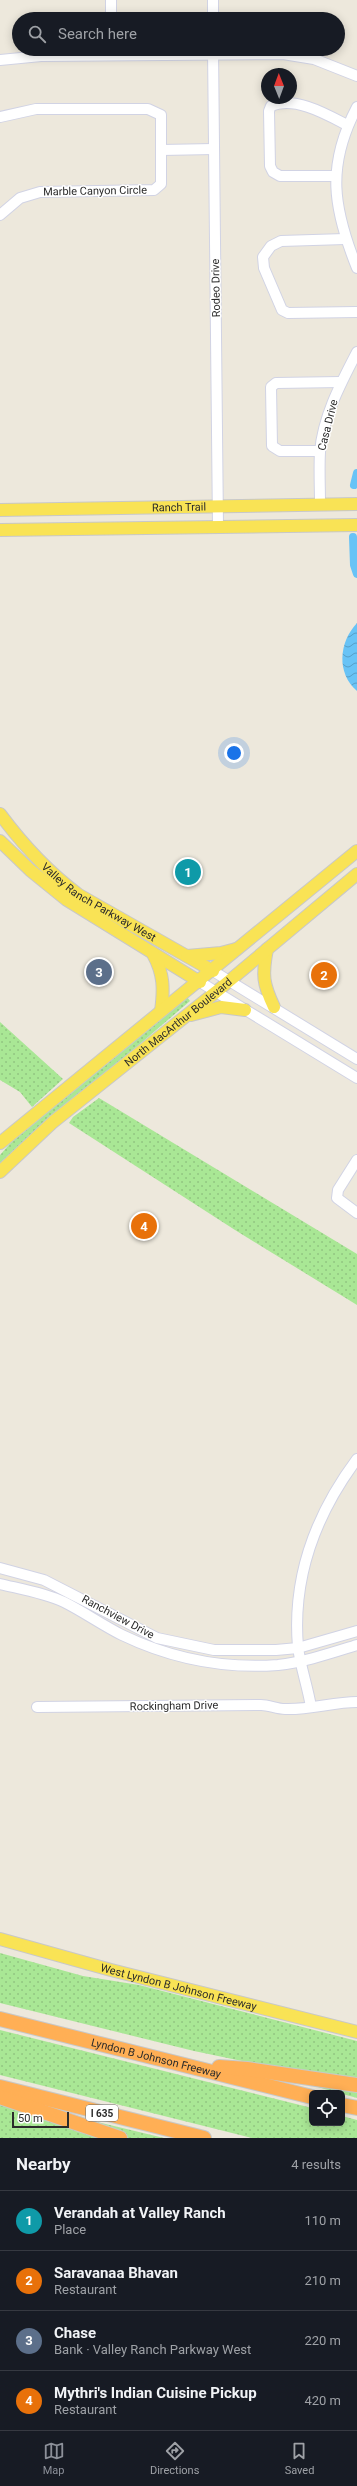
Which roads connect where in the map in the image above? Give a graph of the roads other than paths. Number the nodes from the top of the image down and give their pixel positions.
1 (111, 0) edge
2 (212, 0) edge
3 (111, 12) edge
4 (213, 12) edge
5 (41, 56) edge
6 (213, 56) edge
7 (297, 56) edge
8 (0, 60) edge
9 (357, 76) edge
10 (357, 107) edge
11 (0, 117) edge
12 (347, 125) junction
13 (214, 149) junction
14 (161, 150) junction
15 (335, 176) junction
16 (0, 215) edge
17 (345, 239) junction
18 (357, 268) edge
19 (357, 312) edge
20 (357, 352) edge
21 (341, 382) junction
22 (320, 451) junction
23 (320, 504) junction
24 (357, 504) edge
25 (219, 507) junction
26 (0, 510) edge
27 (357, 525) edge
28 (218, 528) junction
29 (0, 530) edge
30 (0, 814) edge
31 (0, 841) edge
32 (356, 854) edge
33 (40, 861) junction
34 (30, 870) junction
35 (357, 874) edge
36 (241, 947) junction
37 (267, 949) junction
38 (152, 953) junction
39 (186, 956) junction
40 (213, 971) junction
41 (230, 980) junction
42 (200, 982) junction
43 (216, 992) junction
44 (274, 1007) junction
45 (245, 1010) junction
46 (161, 1011) junction
47 (184, 1017) junction
48 (357, 1059) edge
49 (356, 1075) edge
50 (0, 1143) edge
51 (357, 1160) edge
52 (0, 1172) edge
53 (357, 1213) edge
54 (357, 1459) edge
55 (0, 1568) edge
56 (0, 1584) edge
57 (105, 1611) junction
58 (99, 1623) junction
59 (357, 1631) edge
60 (357, 1645) edge
61 (298, 1648) junction
62 (302, 1660) junction
63 (357, 1702) edge
64 (37, 1706) dead end
65 (311, 1707) junction
66 (0, 1939) edge
67 (0, 2019) edge
68 (357, 2032) edge
69 (183, 2064) junction
70 (357, 2085) edge
71 (0, 2087) edge
72 (309, 2096) edge
73 (0, 2097) edge
74 (345, 2106) edge
75 (357, 2108) edge
76 (120, 2138) edge
77 (204, 2138) edge

1 - 3 street
2 - 4 street
5 - 8 street
6 - 13 street, Rodeo Drive
7 - 9 street
10 - 12 street
11 - 14 street, Marble Canyon Circle
12 - 15 street
12 - 15 street
13 - 14 street
13 - 25 street, Rodeo Drive
14 - 16 street, Marble Canyon Circle
15 - 17 street
17 - 18 street
17 - 19 street
20 - 21 street, Casa Drive
21 - 22 street, Casa Drive
21 - 22 street
22 - 23 street, Casa Drive
23 - 24 main road, Ranch Trail
23 - 25 main road, Ranch Trail
25 - 26 main road, Ranch Trail
25 - 28 street, Rodeo Drive
27 - 28 main road, Ranch Trail
28 - 29 main road, Ranch Trail
30 - 33 main road, Valley Ranch Parkway West
31 - 34 main road, Valley Ranch Parkway West
32 - 36 main road, North MacArthur Boulevard
33 - 34 main road
33 - 39 main road, Valley Ranch Parkway West
34 - 38 main road, Valley Ranch Parkway West
35 - 37 main road, North MacArthur Boulevard
36 - 39 main road
36 - 40 main road, North MacArthur Boulevard
37 - 41 main road, North MacArthur Boulevard
37 - 44 main road
38 - 42 main road, Valley Ranch Parkway West
38 - 46 main road
39 - 40 main road, Valley Ranch Parkway West
40 - 41 street
40 - 42 main road, North MacArthur Boulevard
41 - 43 main road, North MacArthur Boulevard
41 - 44 street
42 - 43 street
42 - 46 main road, North MacArthur Boulevard
43 - 45 street
43 - 47 main road, North MacArthur Boulevard
44 - 48 street
45 - 47 main road
45 - 49 street
46 - 50 main road, North MacArthur Boulevard
47 - 52 main road, North MacArthur Boulevard
51 - 53 street
54 - 61 street
55 - 57 street, Ranchview Drive
56 - 58 street, Ranchview Drive
57 - 58 street
57 - 61 street, Ranchview Drive
58 - 62 street, Ranchview Drive
59 - 61 street, Ranchview Drive
60 - 62 street, Ranchview Drive
61 - 62 street
62 - 65 street
63 - 65 street, Rockingham Drive
64 - 65 street, Rockingham Drive
66 - 68 main road, West Lyndon B Johnson Freeway
67 - 69 highway, Lyndon B Johnson Freeway
69 - 70 highway
69 - 72 highway, Lyndon B Johnson Freeway
71 - 77 highway, I 635
73 - 76 highway
74 - 75 highway

